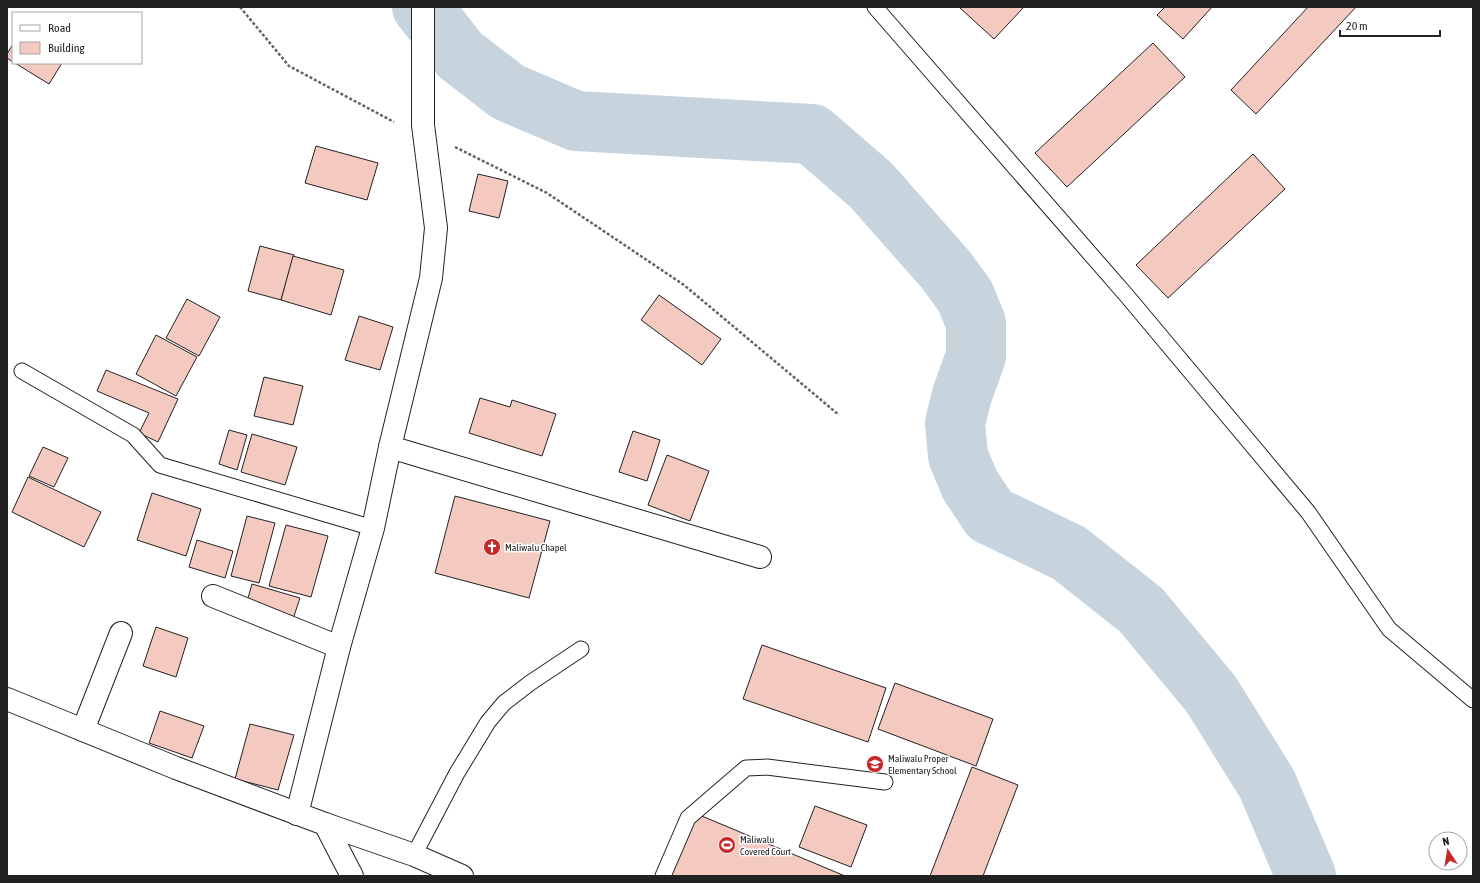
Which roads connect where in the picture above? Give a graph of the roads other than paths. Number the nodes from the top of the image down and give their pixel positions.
1 (423, 7) edge
2 (875, 7) edge
3 (22, 371) dead end
4 (390, 447) junction
5 (373, 528) junction
6 (760, 557) dead end
7 (213, 596) dead end
8 (121, 633) dead end
9 (339, 647) junction
10 (581, 649) dead end
11 (7, 699) edge
12 (1473, 700) edge
13 (83, 730) junction
14 (885, 782) dead end
15 (297, 814) junction
16 (324, 824) junction
17 (414, 855) junction
18 (352, 876) edge
19 (462, 876) edge
20 (663, 876) edge

1 - 4 street
2 - 12 lane
3 - 5 lane
4 - 5 street
4 - 6 street
5 - 9 street
7 - 9 street
8 - 13 street
9 - 15 street
10 - 17 lane
11 - 13 street
13 - 15 street
14 - 20 lane
15 - 16 street
16 - 17 street
16 - 18 street
17 - 19 street

